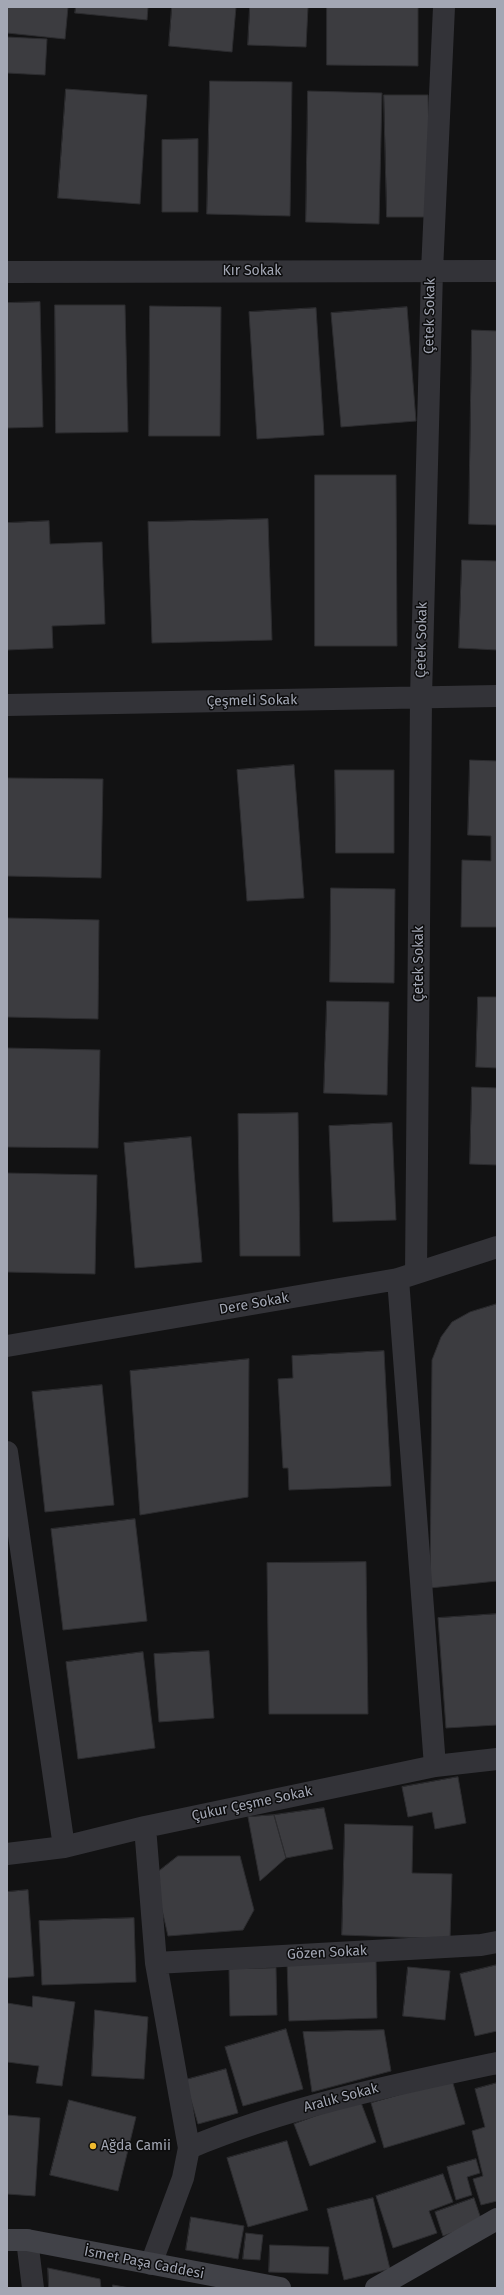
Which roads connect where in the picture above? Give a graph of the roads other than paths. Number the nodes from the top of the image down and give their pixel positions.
1 (444, 7) edge
2 (432, 271) junction
3 (497, 271) edge
4 (7, 272) edge
5 (497, 696) edge
6 (421, 697) junction
7 (7, 705) edge
8 (497, 1247) edge
9 (407, 1276) junction
10 (7, 1346) edge
11 (7, 1452) edge
12 (497, 1759) edge
13 (435, 1766) junction
14 (145, 1827) junction
15 (64, 1847) junction
16 (7, 1854) edge
17 (497, 1942) edge
18 (156, 1963) junction
19 (497, 2063) edge
20 (189, 2148) junction
21 (497, 2219) edge
22 (17, 2240) edge
23 (151, 2264) junction
24 (33, 2288) edge
25 (280, 2288) edge
26 (376, 2288) edge

1 - 2 street, Çetek Sokak
2 - 3 street, Kır Sokak
2 - 4 street, Kır Sokak
2 - 6 street, Çetek Sokak
5 - 6 street, Çeşmeli Sokak
6 - 7 street, Çeşmeli Sokak
6 - 9 street, Çetek Sokak
8 - 9 street, Dere Sokak
9 - 10 street, Dere Sokak
9 - 13 street, Çetek Sokak
11 - 15 street
12 - 13 street, Çukur Çeşme Sokak
13 - 14 street, Çukur Çeşme Sokak
14 - 15 street, Çukur Çeşme Sokak
14 - 18 street
15 - 16 street, Çukur Çeşme Sokak
17 - 18 street, Gözen Sokak
18 - 20 street
19 - 20 street, Aralık Sokak
20 - 23 street
21 - 26 main road
22 - 23 main road, İsmet Paşa Caddesi
22 - 24 street
23 - 25 main road, İsmet Paşa Caddesi

